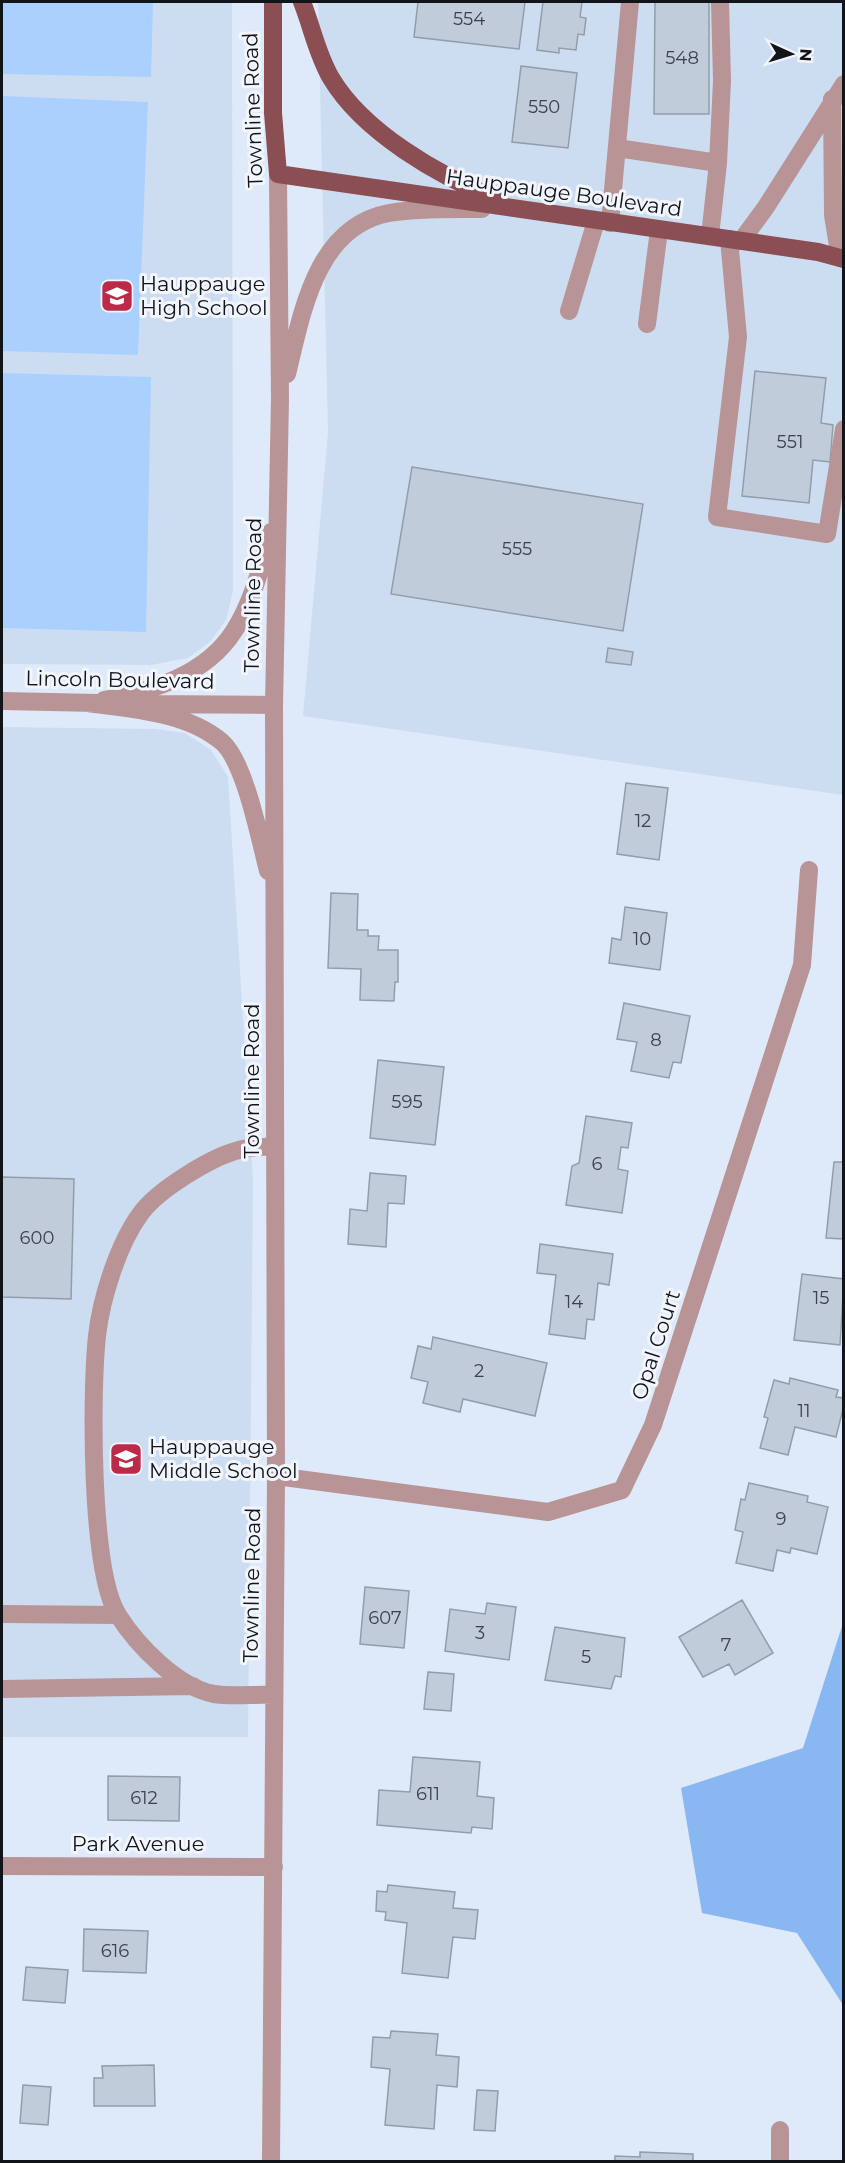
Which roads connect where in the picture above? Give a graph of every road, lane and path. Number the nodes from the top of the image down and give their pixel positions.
1 (273, 2) edge
2 (302, 2) edge
3 (630, 2) edge
4 (720, 2) edge
5 (843, 84) edge
6 (832, 99) junction
7 (618, 148) junction
8 (718, 163) junction
9 (278, 174) junction
10 (525, 210) junction
11 (603, 222) junction
12 (659, 230) junction
13 (710, 236) junction
14 (735, 240) junction
15 (842, 258) edge
16 (569, 311) dead end
17 (647, 324) dead end
18 (280, 399) junction
19 (843, 429) edge
20 (278, 508) junction
21 (2, 701) edge
22 (87, 703) junction
23 (274, 705) junction
24 (809, 870) dead end
25 (274, 893) junction
26 (275, 1146) junction
27 (276, 1476) junction
28 (2, 1614) edge
29 (118, 1615) junction
30 (193, 1686) junction
31 (2, 1689) edge
32 (273, 1695) junction
33 (2, 1866) edge
34 (274, 1867) junction
35 (780, 2130) dead end
36 (271, 2162) edge
37 (780, 2162) edge

1 - 9 main road, Townline Road
2 - 10 main road
3 - 7 street
4 - 8 street
5 - 6 street
6 - 14 street
6 - 15 street
7 - 8 street
7 - 11 street
8 - 13 street
9 - 10 main road, Hauppauge Boulevard
9 - 18 street, Townline Road
10 - 11 main road, Hauppauge Boulevard
10 - 18 street
11 - 12 main road, Hauppauge Boulevard
11 - 16 street
12 - 13 main road, Hauppauge Boulevard
12 - 17 street
13 - 14 main road, Hauppauge Boulevard
14 - 15 main road, Hauppauge Boulevard
14 - 19 street
18 - 20 street, Townline Road
20 - 22 street
20 - 23 street, Townline Road
21 - 22 street, Lincoln Boulevard
22 - 23 street, Lincoln Boulevard
22 - 25 street
23 - 25 street, Townline Road
24 - 27 street, Opal Court
25 - 26 street, Townline Road
26 - 27 street, Townline Road
26 - 29 street
27 - 32 street, Townline Road
28 - 29 street
29 - 30 street
30 - 31 street
30 - 32 street
32 - 34 street, Townline Road
33 - 34 street, Park Avenue
34 - 36 street, Townline Road
35 - 37 street

